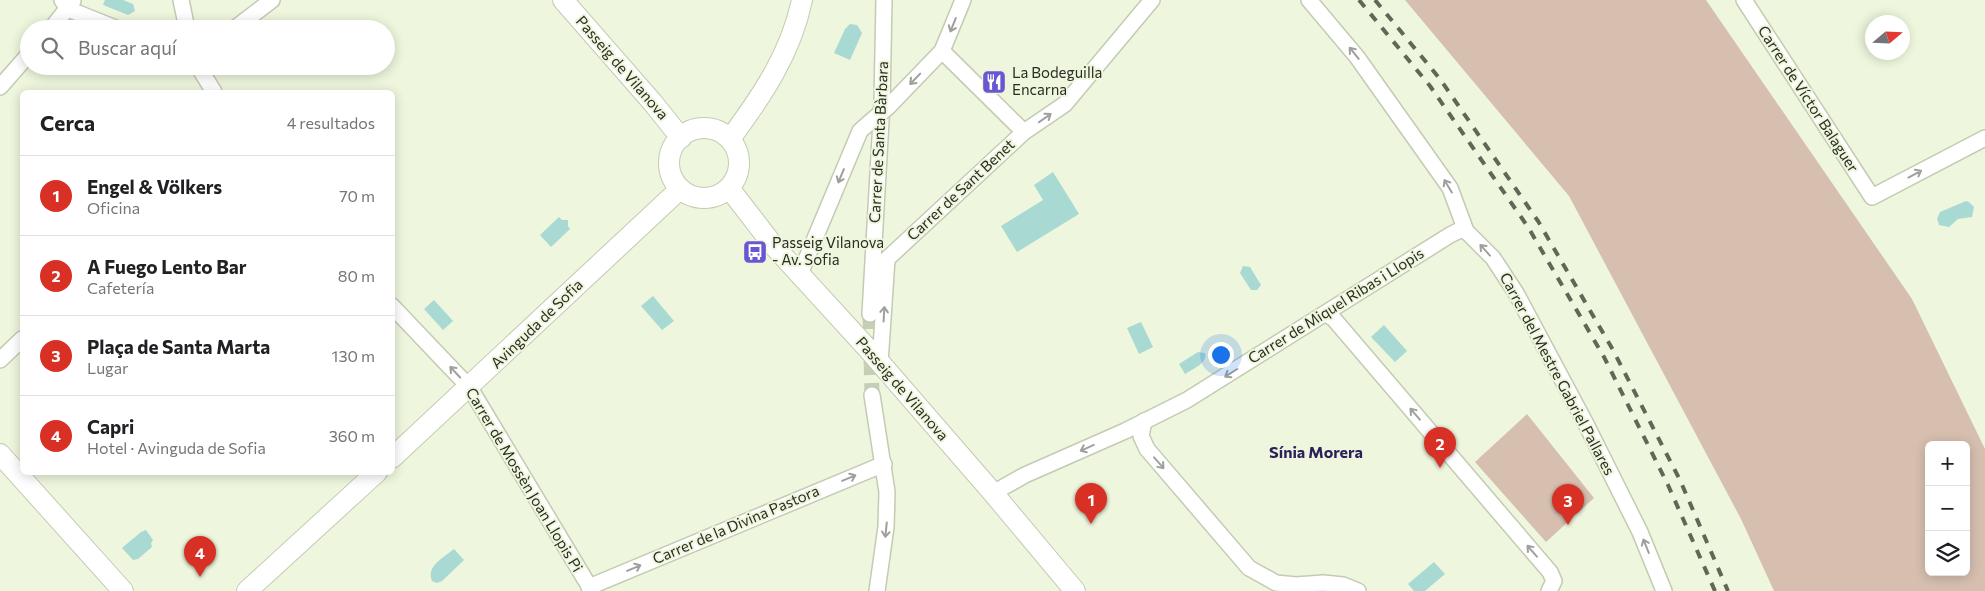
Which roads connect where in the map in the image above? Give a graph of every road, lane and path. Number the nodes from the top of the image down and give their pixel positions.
1 (181, 0) edge
2 (272, 0) edge
3 (563, 0) edge
4 (802, 0) edge
5 (884, 0) edge
6 (963, 0) edge
7 (1152, 0) edge
8 (1309, 0) edge
9 (1744, 0) edge
10 (68, 3) edge
11 (57, 20) edge
12 (101, 20) edge
13 (185, 20) edge
14 (246, 20) edge
15 (942, 51) junction
16 (20, 64) edge
17 (204, 75) edge
18 (0, 87) edge
19 (213, 90) edge
20 (1024, 132) junction
21 (680, 138) junction
22 (1985, 138) edge
23 (730, 139) junction
24 (729, 188) junction
25 (680, 189) junction
26 (1466, 231) junction
27 (800, 274) junction
28 (395, 309) edge
29 (870, 314) tunnel mouth
30 (1325, 314) junction
31 (20, 342) edge
32 (0, 360) edge
33 (880, 363) junction
34 (470, 388) junction
35 (872, 395) tunnel mouth
36 (1144, 421) junction
37 (0, 454) edge
38 (395, 455) edge
39 (884, 464) junction
40 (374, 475) edge
41 (993, 493) junction
42 (590, 589) edge
43 (123, 591) edge
44 (247, 591) edge
45 (877, 591) edge
46 (1075, 591) edge
47 (1358, 591) edge
48 (1549, 591) edge
49 (1664, 591) edge

1 - 13 street
2 - 14 street
3 - 21 street, Passeig de Vilanova
4 - 23 street
5 - 29 street, Carrer de Santa Bàrbara
6 -> 15 street
20 -> 7 street, Carrer de Sant Benet
26 -> 8 street, Carrer del Mestre Gabriel Pallares
9 -> 22 street, Carrer de Víctor Balaguer
10 - 11 street
10 - 12 street
15 - 20 street, Carrer de Sant Benet
15 -> 27 street, bridge
16 - 18 street
17 - 19 street
33 -> 20 street, Carrer de Sant Benet
21 - 23 street
21 - 25 street
23 - 24 street
24 - 25 street
24 - 27 street, Passeig de Vilanova
25 - 34 street, Avinguda de Sofia
26 - 30 street, Carrer de Miquel Ribas i Llopis
49 -> 26 street, Carrer del Mestre Gabriel Pallares
27 - 33 street, Passeig de Vilanova
34 -> 28 street, Carrer de Mossèn Joan Llopis Pi
30 -> 36 street, Carrer de Miquel Ribas i Llopis
48 -> 30 street
31 - 32 street
33 - 41 street, Passeig de Vilanova
34 - 38 street, Avinguda de Sofia
34 - 42 street, Carrer de Mossèn Joan Llopis Pi
35 - 39 street
36 -> 41 street, Carrer de Miquel Ribas i Llopis
36 -> 47 street
37 - 43 street
42 -> 39 street, Carrer de la Divina Pastora
39 -> 45 street
40 - 44 street
41 - 46 street, Passeig de Vilanova

